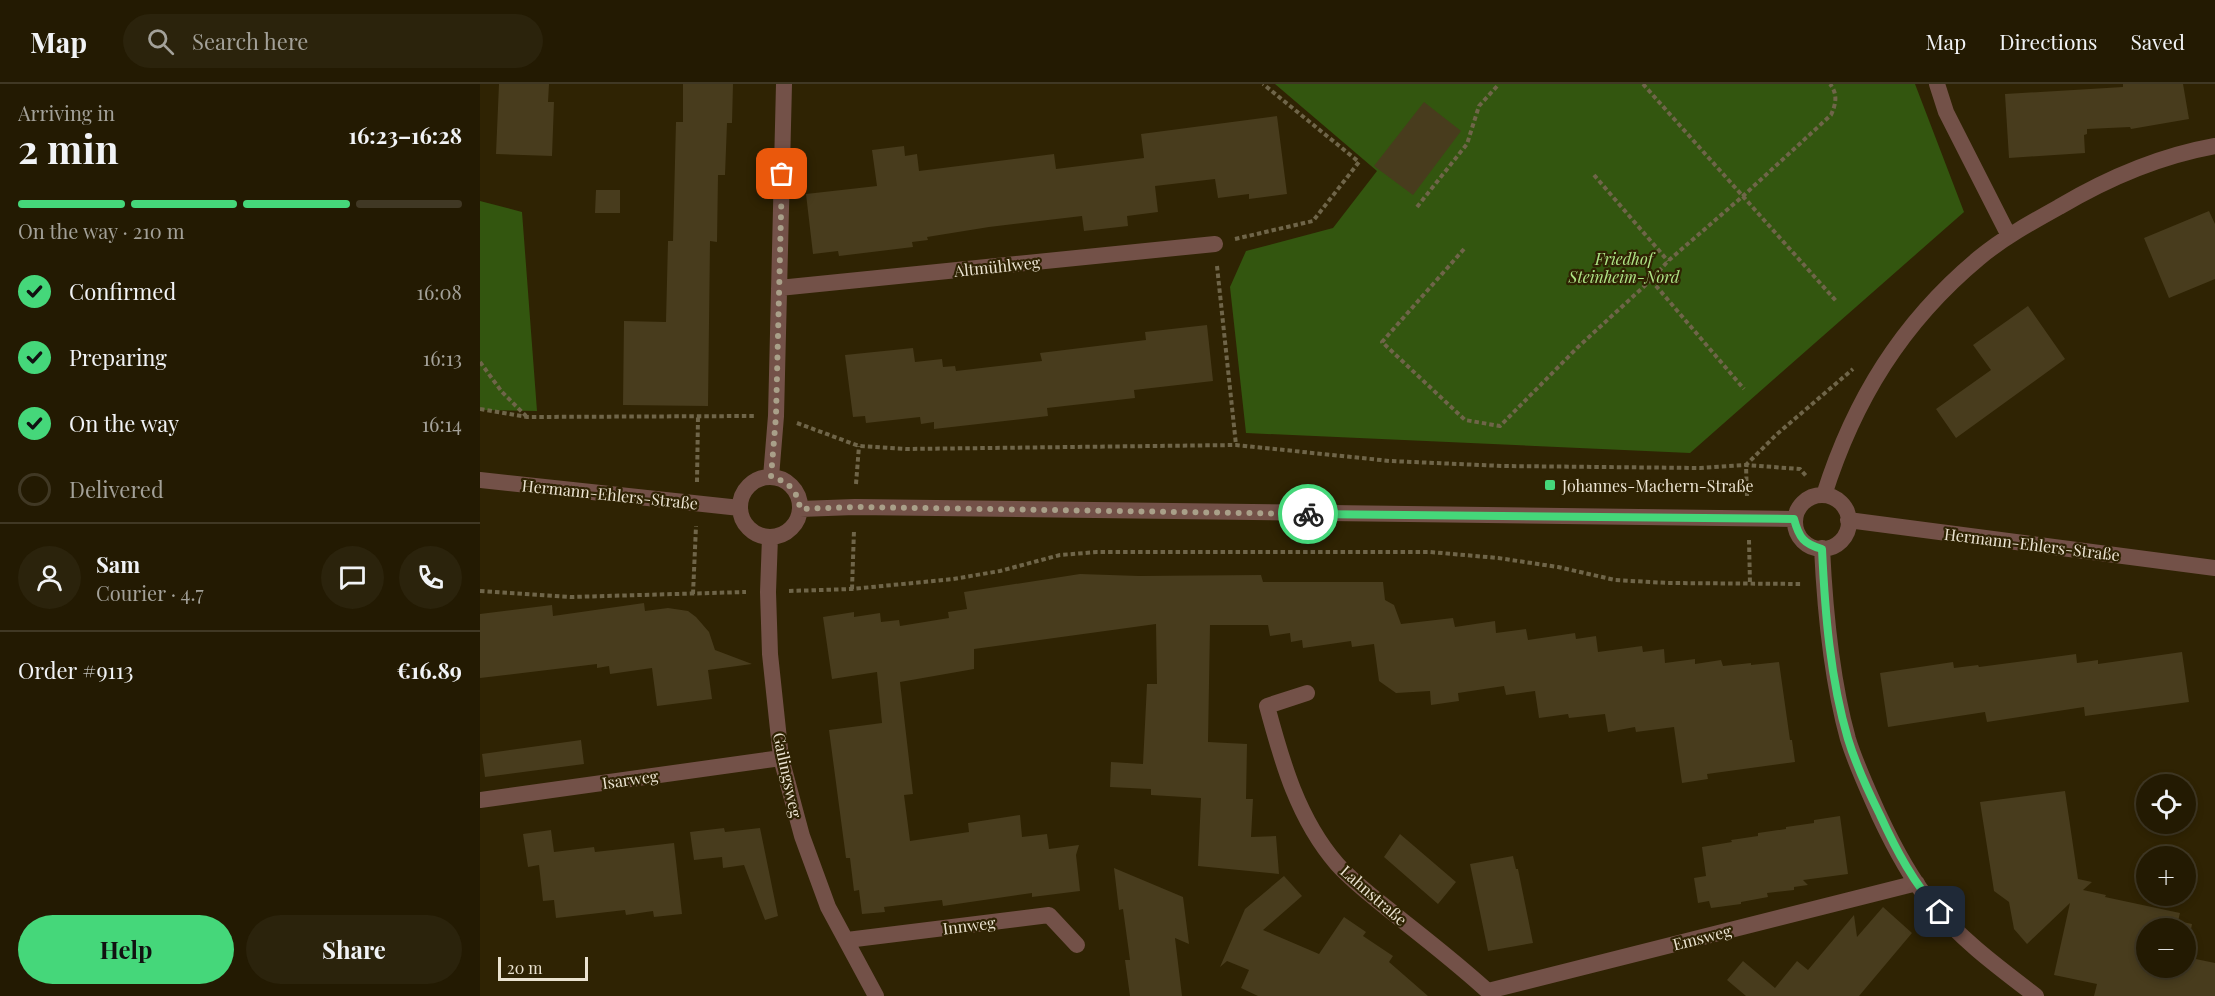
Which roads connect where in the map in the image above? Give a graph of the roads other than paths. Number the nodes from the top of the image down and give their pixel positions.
1 (784, 84) edge
2 (1937, 84) edge
3 (2215, 146) edge
4 (2009, 236) junction
5 (1215, 244) road end
6 (779, 288) junction
7 (771, 477) junction
8 (480, 480) edge
9 (1824, 495) junction
10 (740, 508) junction
11 (800, 509) junction
12 (1794, 519) junction
13 (1848, 520) junction
14 (770, 537) junction
15 (1822, 549) junction
16 (2215, 568) edge
17 (1307, 693) dead end
18 (781, 758) junction
19 (480, 800) edge
20 (1917, 884) junction
21 (847, 940) junction
22 (1077, 945) dead end
23 (1490, 993) edge
24 (876, 996) edge
25 (2036, 996) edge

1 - 6 street
2 - 4 street
3 - 4 street
4 - 9 street
5 - 6 street, Altmühlweg
6 - 7 street
7 - 10 street
7 - 11 street
8 - 10 street, Hermann-Ehlers-Straße
9 - 12 street
9 - 13 street
10 - 14 street
11 - 12 street
11 - 14 street
12 - 15 street
13 - 15 street
13 - 16 street, Hermann-Ehlers-Straße
14 - 18 street, Gailingsweg
15 - 20 street
17 - 23 street, Lahnstraße
18 - 19 street, Isarweg
18 - 21 street, Gailingsweg
20 - 23 street, Emsweg
20 - 25 street
21 - 22 street, Innweg
21 - 24 street, Gailingsweg

